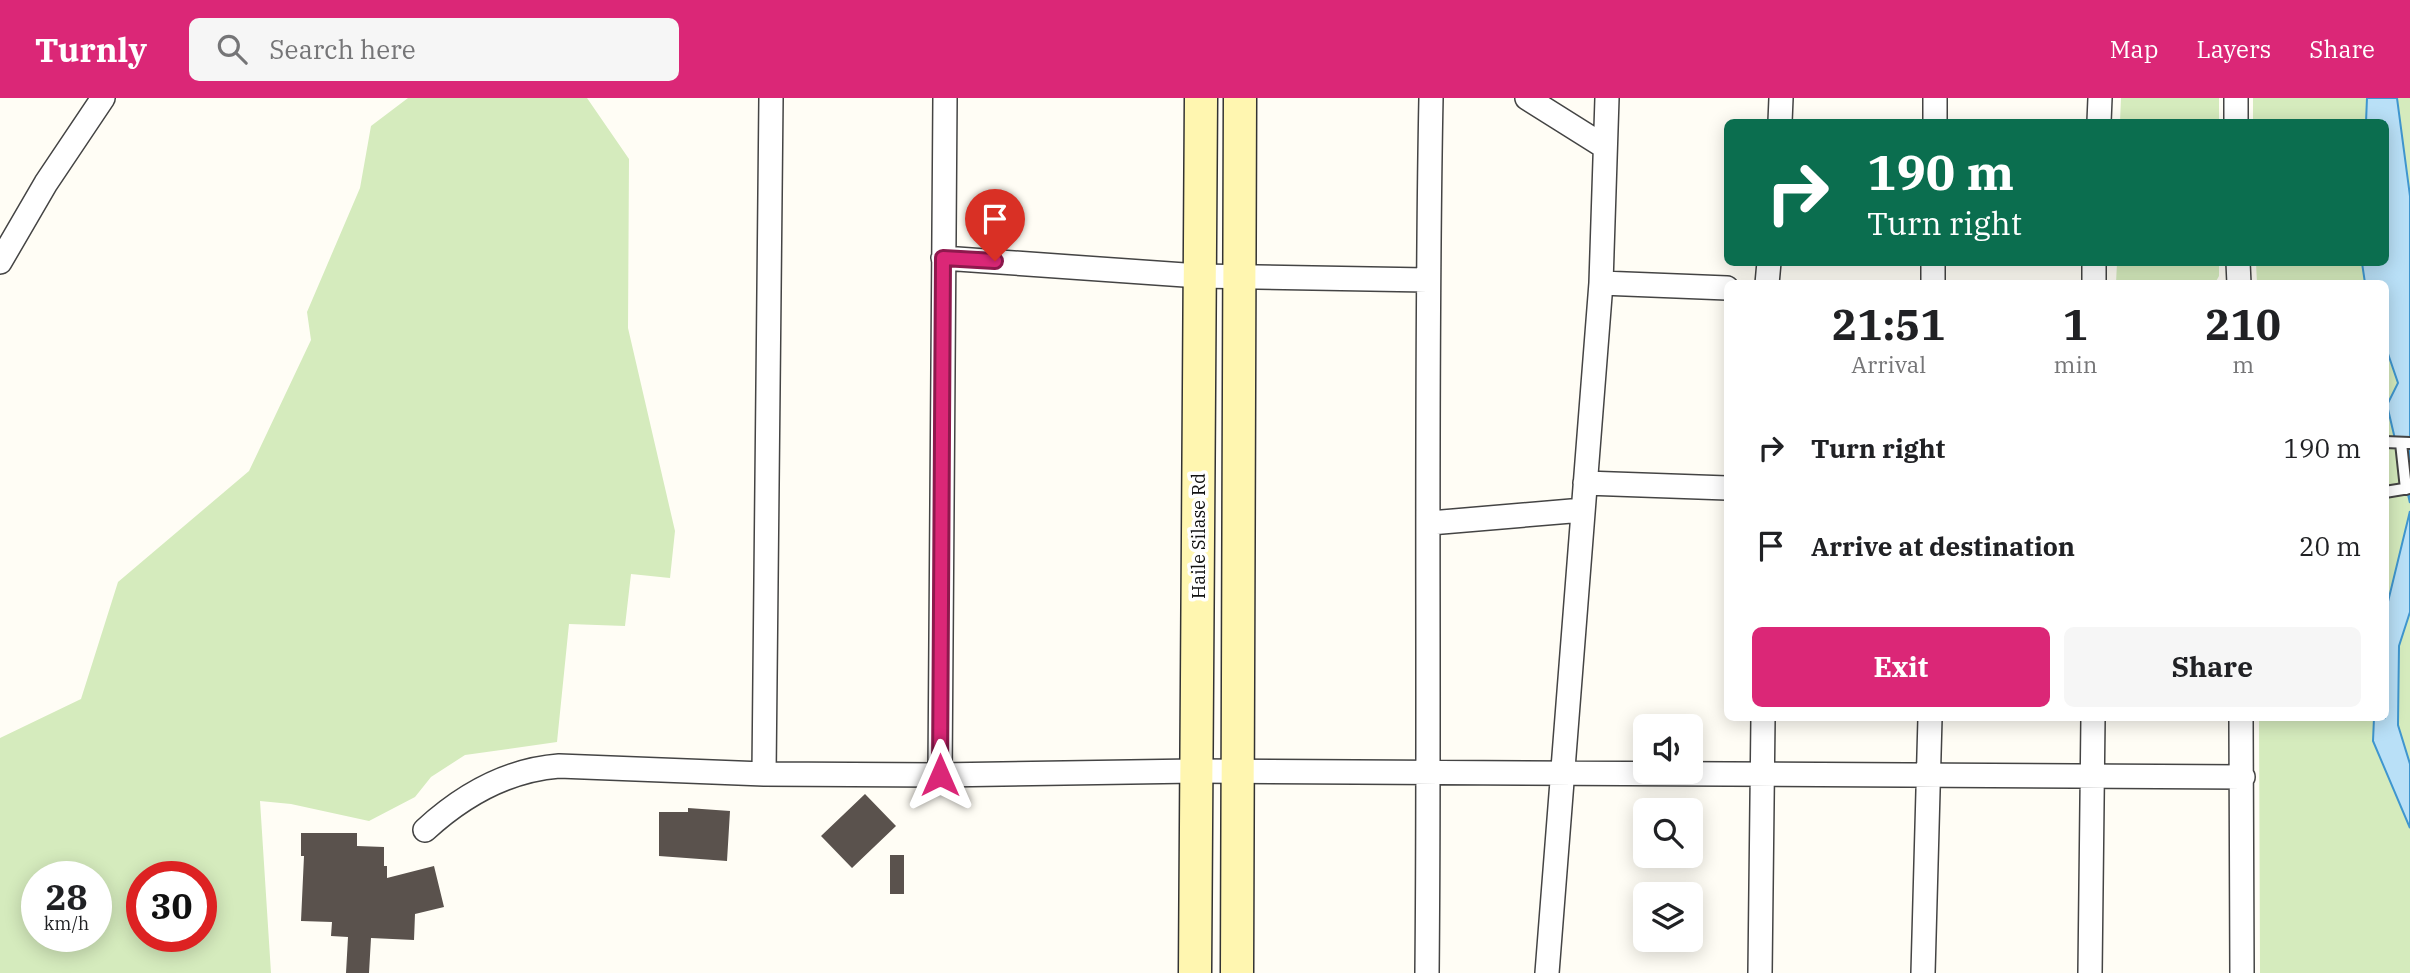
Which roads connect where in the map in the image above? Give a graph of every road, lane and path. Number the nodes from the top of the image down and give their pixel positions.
1 (103, 98) edge
2 (771, 98) edge
3 (945, 98) edge
4 (1201, 98) edge
5 (1240, 98) edge
6 (1431, 98) edge
7 (1527, 98) edge
8 (1607, 98) edge
9 (1781, 98) edge
10 (1935, 98) edge
11 (2100, 98) edge
12 (2236, 98) edge
13 (1780, 119) edge
14 (1935, 119) edge
15 (2099, 119) edge
16 (2236, 119) edge
17 (1605, 147) junction
18 (943, 258) junction
19 (0, 262) edge
20 (1199, 276) junction
21 (1239, 278) junction
22 (1427, 280) junction
23 (1601, 283) junction
24 (1724, 288) edge
25 (2405, 443) edge
26 (1585, 483) junction
27 (1724, 488) edge
28 (2408, 489) edge
29 (2389, 491) edge
30 (1583, 510) junction
31 (1430, 523) junction
32 (1763, 721) edge
33 (1930, 721) edge
34 (2093, 721) edge
35 (2241, 721) edge
36 (1195, 771) junction
37 (1239, 773) junction
38 (764, 774) junction
39 (1429, 774) junction
40 (1563, 774) junction
41 (940, 775) junction
42 (1763, 775) junction
43 (1930, 776) junction
44 (2093, 777) junction
45 (2243, 777) junction
46 (425, 830) dead end
47 (1195, 973) edge
48 (1237, 973) edge
49 (1427, 973) edge
50 (1547, 973) edge
51 (1760, 973) edge
52 (1923, 973) edge
53 (2090, 973) edge
54 (2242, 973) edge

1 - 19 street
2 - 38 street
3 - 18 street
4 - 20 main road, Haile Silase Rd
5 - 21 main road
6 - 22 street
7 - 17 street
8 - 17 street
9 - 13 street
10 - 14 street
11 - 15 street
12 - 16 street
17 - 23 street
18 - 20 street
18 - 41 street
20 - 21 street
20 - 36 main road, Haile Silase Rd
21 - 22 street
21 - 37 main road
22 - 31 street
23 - 24 street
23 - 26 street
25 - 28 lane
26 - 27 street
26 - 30 street
28 - 29 lane
30 - 31 street
30 - 40 street
31 - 39 street
32 - 42 street
33 - 43 street
34 - 44 street
35 - 45 street
36 - 37 street
36 - 41 street
36 - 47 main road, Haile Silase Rd
37 - 39 street
37 - 48 main road
38 - 41 street
38 - 46 street
39 - 40 street
39 - 49 street
40 - 42 street
40 - 50 street
42 - 43 street
42 - 51 street
43 - 44 street
43 - 52 street
44 - 45 street
44 - 53 street
45 - 54 street

